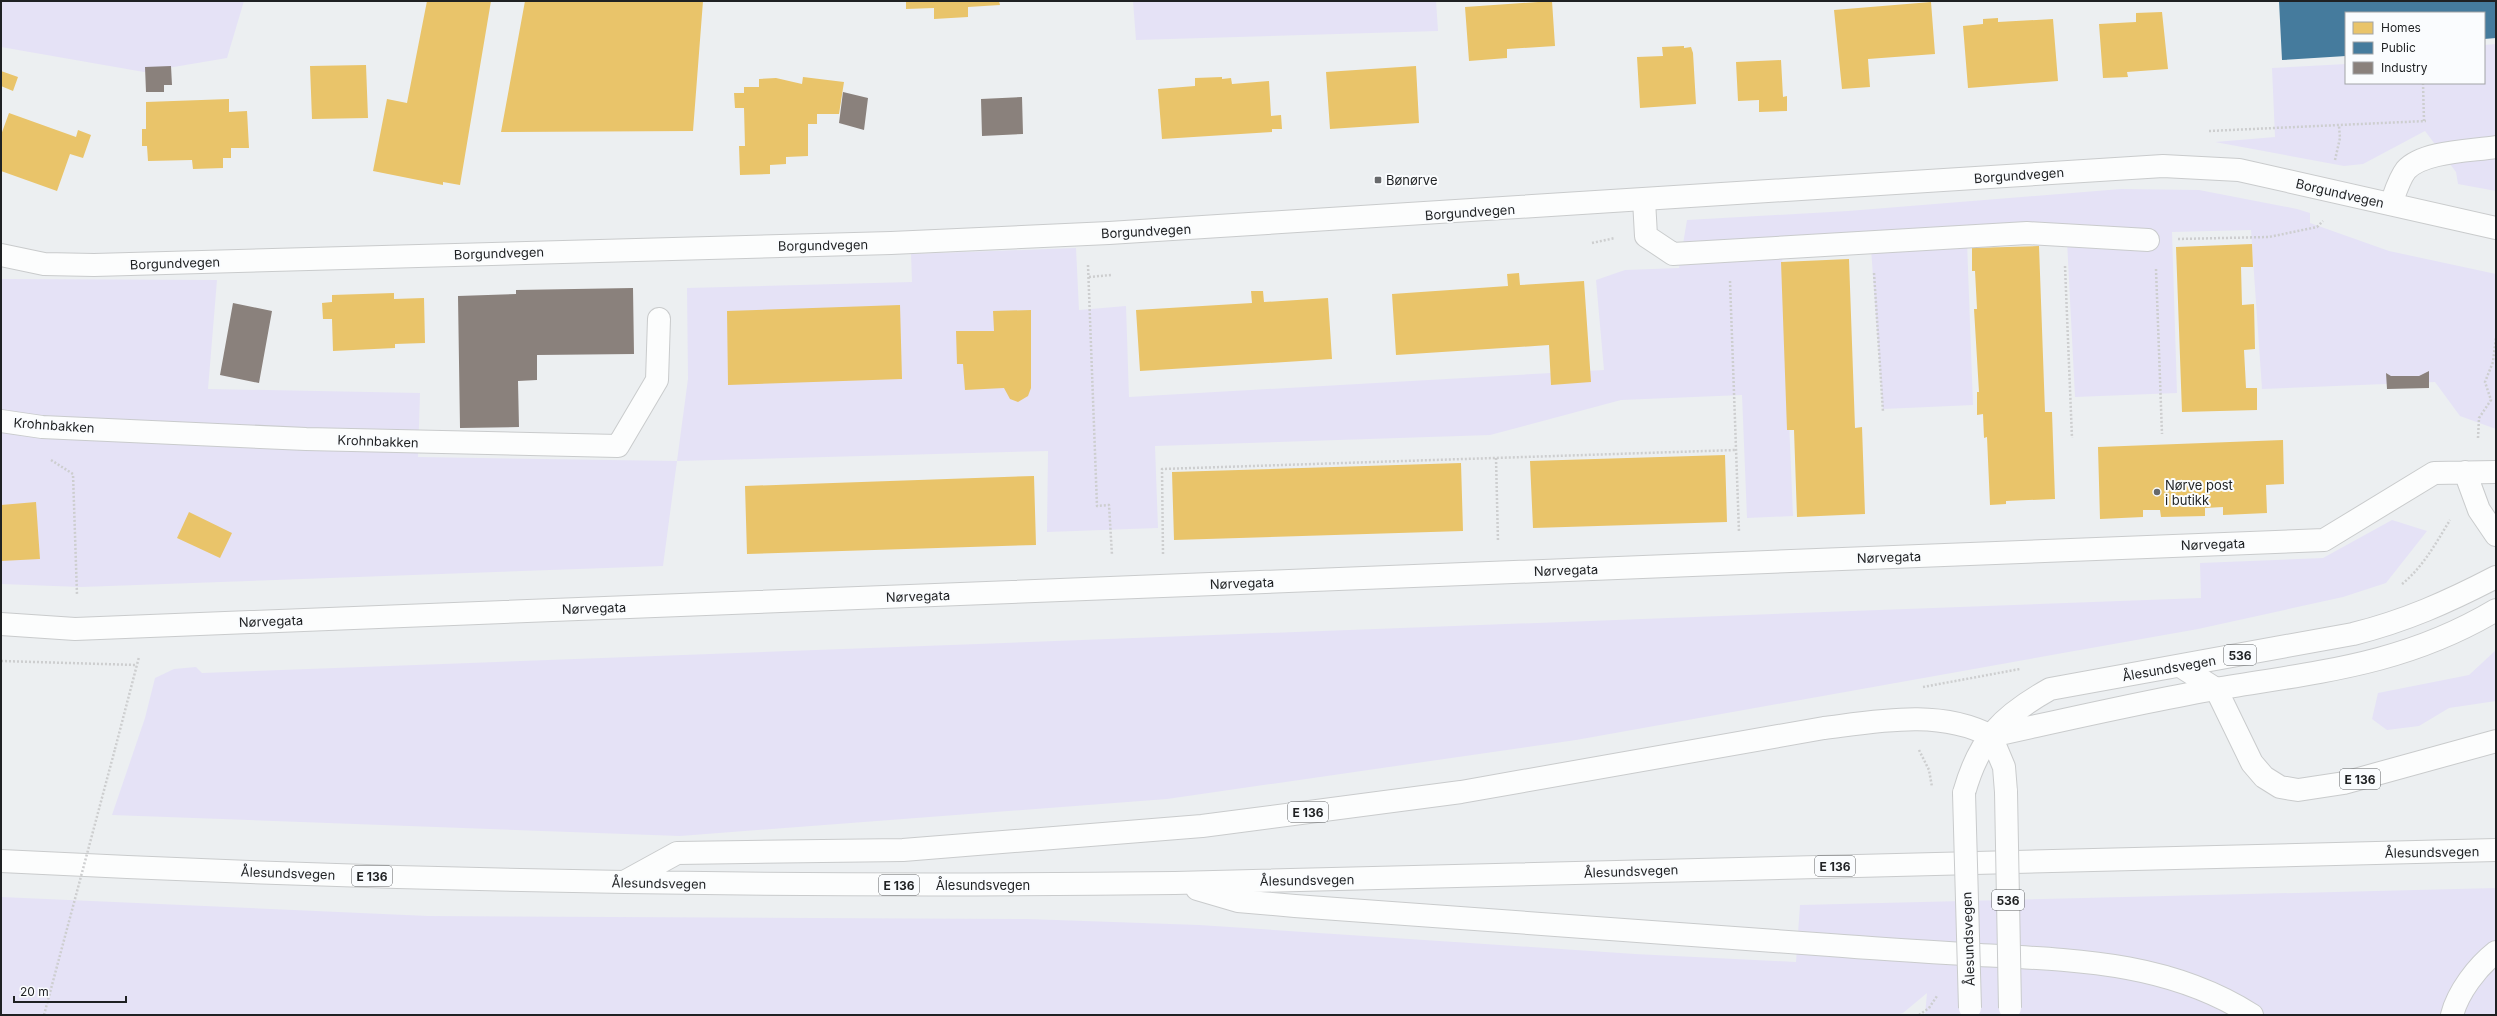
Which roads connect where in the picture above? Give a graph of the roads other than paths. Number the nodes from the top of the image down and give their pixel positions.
1 (2496, 148) edge
2 (1644, 200) junction
3 (2391, 204) junction
4 (2496, 228) edge
5 (2148, 240) road end
6 (1, 255) edge
7 (659, 318) dead end
8 (1, 421) edge
9 (2464, 472) junction
10 (2496, 472) edge
11 (2496, 535) edge
12 (2496, 577) edge
13 (2496, 610) edge
14 (1, 624) edge
15 (2180, 666) junction
16 (2216, 689) junction
17 (1991, 736) junction
18 (2496, 740) edge
19 (2496, 850) edge
20 (1, 861) edge
21 (624, 882) junction
22 (1175, 883) junction
23 (2496, 952) edge
24 (1970, 1012) edge
25 (2010, 1012) edge
26 (2252, 1015) edge
27 (2452, 1015) edge

1 - 3 main road, Borgundvegen
2 - 3 main road, Borgundvegen
2 - 5 main road
2 - 6 main road, Borgundvegen
3 - 4 main road, Borgundvegen
7 - 8 main road, Krohnbakken
9 - 10 main road, Nørvegata
9 - 11 main road
9 - 14 main road, Nørvegata
12 - 15 main road, Ålesundsvegen / 536
13 - 16 main road, 536
15 - 16 main road
15 - 17 main road, Ålesundsvegen / 536
16 - 17 main road, 536
16 - 18 main road, E 136
17 - 21 main road, E 136
17 - 24 main road, Ålesundsvegen / 536, bridge
17 - 25 main road, 536, bridge
19 - 22 main road, Ålesundsvegen / E 136
20 - 21 main road, Ålesundsvegen / E 136
21 - 22 main road, Ålesundsvegen / E 136
22 - 26 main road, E 136
23 - 27 main road

